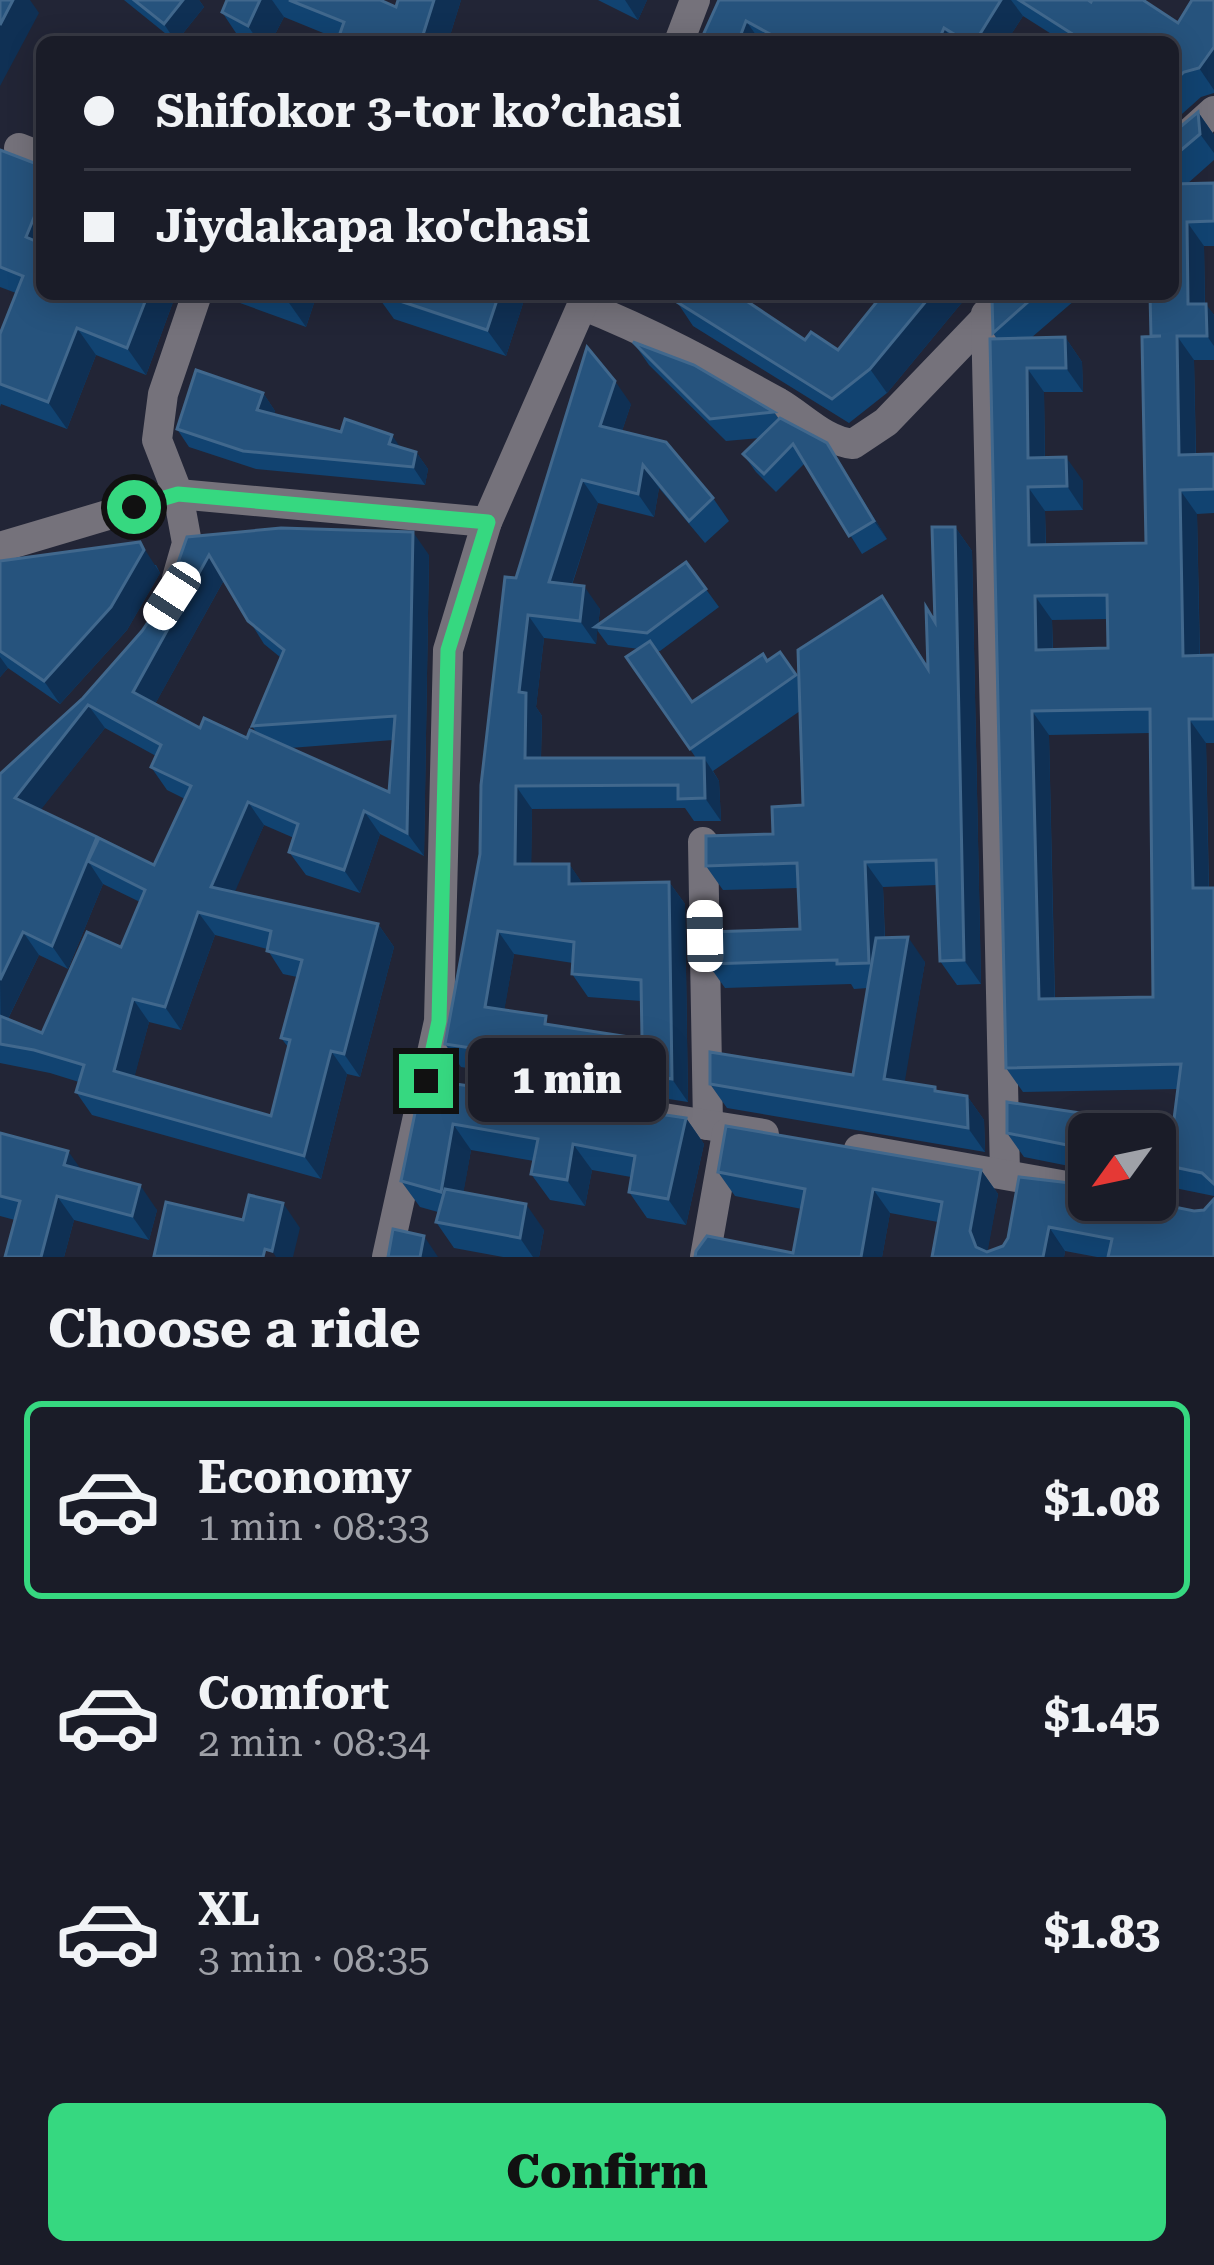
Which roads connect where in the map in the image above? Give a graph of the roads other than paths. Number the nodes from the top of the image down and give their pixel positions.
1 (695, 0) edge
2 (681, 36) edge
3 (1214, 111) edge
4 (1179, 143) edge
5 (195, 300) edge
6 (584, 300) edge
7 (998, 304) edge
8 (178, 494) junction
9 (488, 522) junction
10 (0, 547) edge
11 (160, 615) edge
12 (703, 842) edge
13 (614, 1110) edge
14 (718, 1126) junction
15 (1013, 1175) junction
16 (1068, 1186) edge
17 (1014, 1216) edge
18 (387, 1257) edge
19 (705, 1257) edge

1 - 2 street
3 - 4 street
5 - 8 street
6 - 7 street
6 - 9 street
7 - 15 street
8 - 9 street
8 - 10 street
8 - 11 street
9 - 18 street
12 - 14 street
13 - 14 street
14 - 15 street
14 - 19 street
15 - 16 street
15 - 17 street

